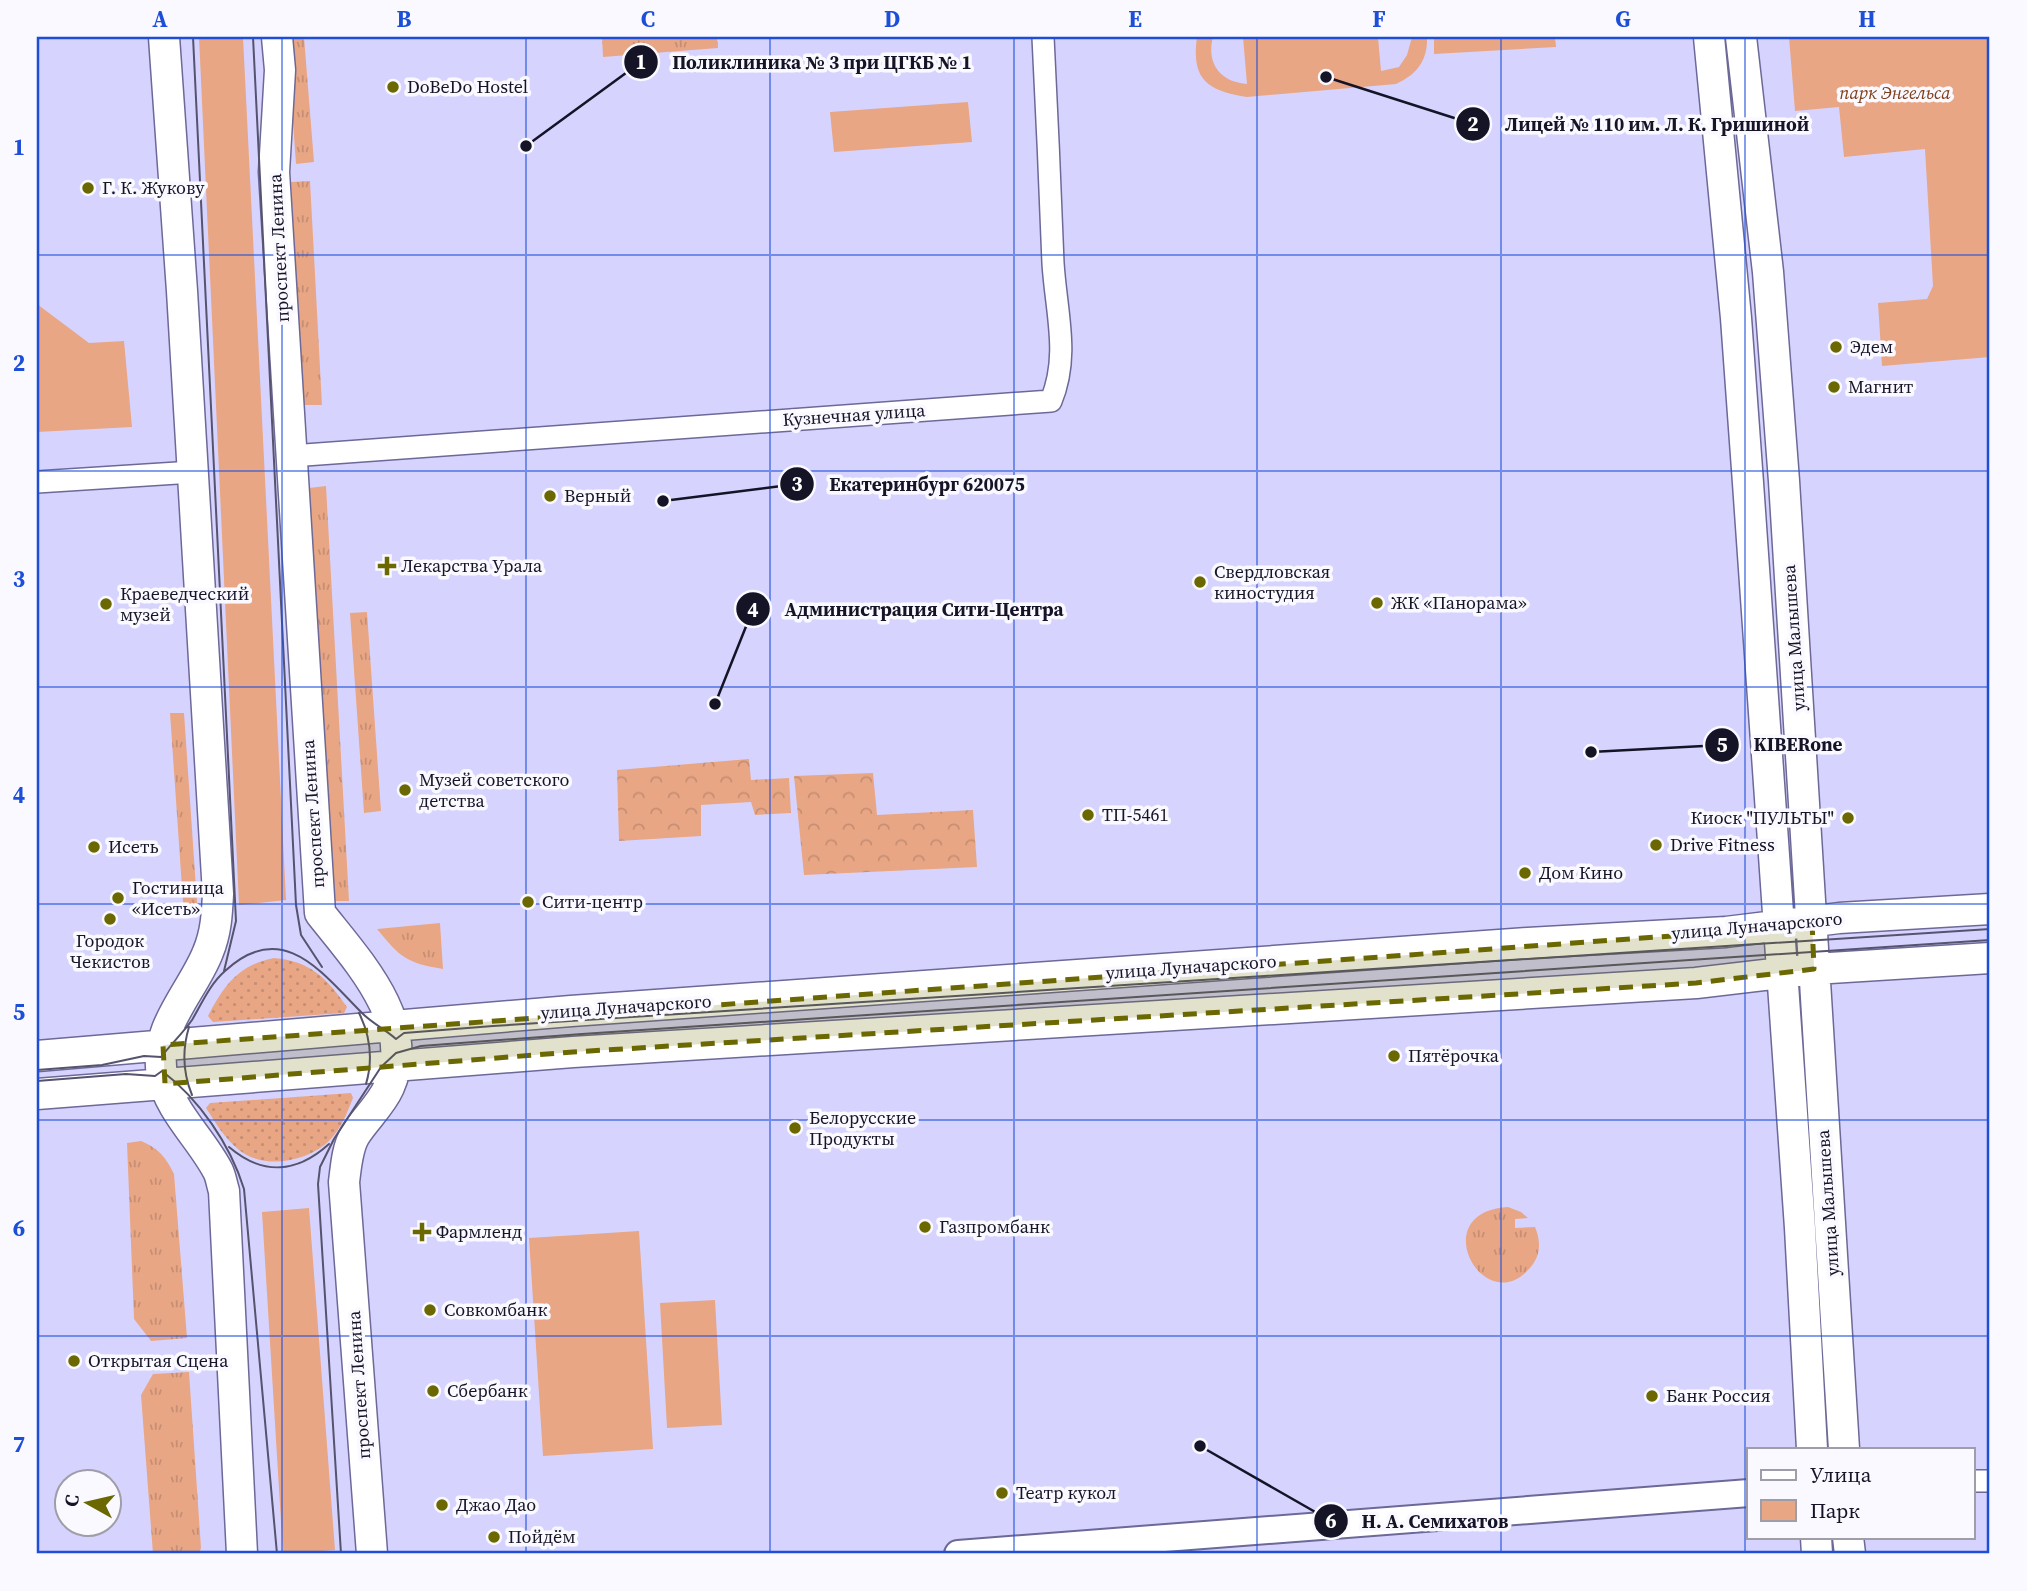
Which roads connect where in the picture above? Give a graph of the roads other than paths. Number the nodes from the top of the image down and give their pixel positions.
1 (164, 37) edge
2 (277, 37) edge
3 (1043, 37) edge
4 (1709, 37) edge
5 (1741, 37) edge
6 (291, 456) junction
7 (193, 472) junction
8 (37, 482) edge
9 (1990, 909) edge
10 (1812, 921) junction
11 (1779, 924) junction
12 (1990, 958) edge
13 (1814, 969) junction
14 (1781, 972) junction
15 (393, 1026) junction
16 (163, 1045) junction
17 (37, 1056) edge
18 (395, 1066) junction
19 (165, 1084) junction
20 (37, 1094) edge
21 (1812, 1448) edge
22 (1844, 1448) edge
23 (1747, 1493) edge
24 (1151, 1548) edge
25 (242, 1554) edge
26 (372, 1554) edge
27 (958, 1554) edge

1 - 7 main road
2 - 6 main road, проспект Ленина
3 - 6 street, Кузнечная улица
4 - 11 main road, улица Малышева
5 - 10 main road, улица Малышева
6 - 15 main road, проспект Ленина
7 - 8 street
7 - 16 main road
9 - 10 main road, улица Луначарского
10 - 11 main road, улица Луначарского
10 - 13 main road, улица Малышева
11 - 14 main road, улица Малышева
11 - 15 main road, улица Луначарского
12 - 13 main road
13 - 14 main road
13 - 22 main road, улица Малышева
14 - 18 main road
14 - 21 main road, улица Малышева
15 - 16 main road, улица Луначарского
15 - 18 main road, проспект Ленина
16 - 17 main road
16 - 19 main road
18 - 19 main road
18 - 26 main road, проспект Ленина
19 - 20 main road
19 - 25 main road
23 - 24 street
24 - 27 street

